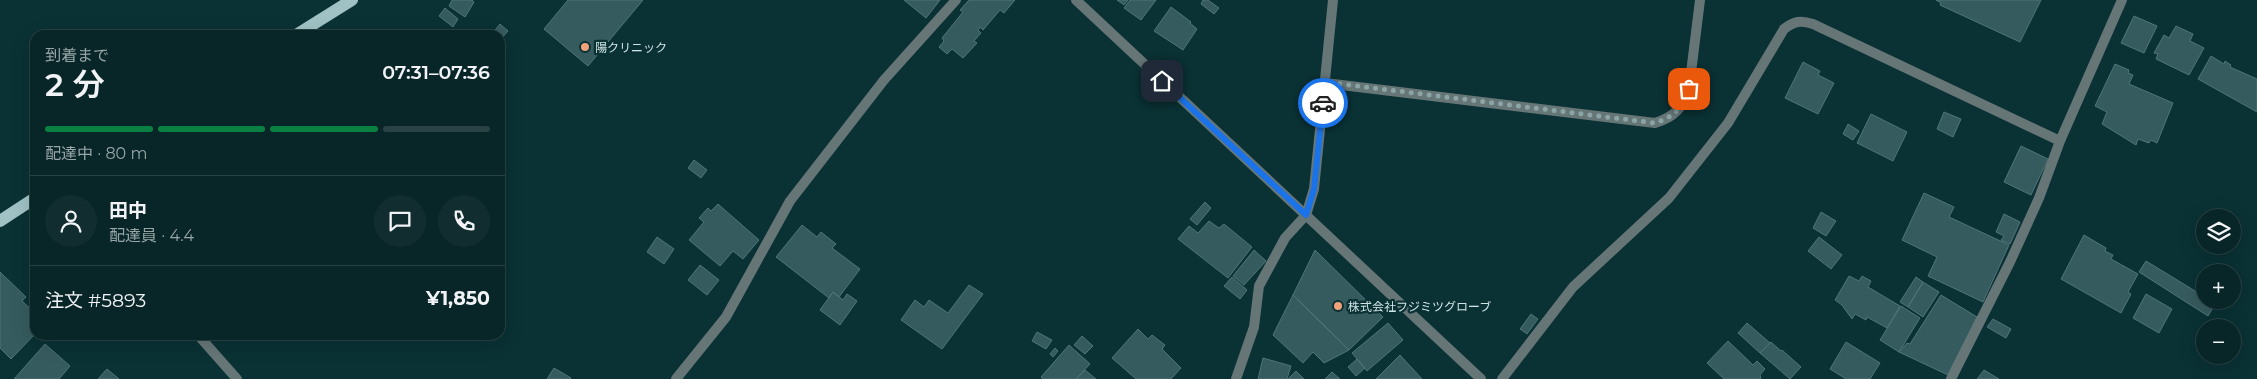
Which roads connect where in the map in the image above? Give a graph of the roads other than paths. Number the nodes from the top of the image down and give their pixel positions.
1 (352, 0) edge
2 (956, 0) edge
3 (1076, 0) edge
4 (1333, 0) edge
5 (1700, 0) edge
6 (2122, 0) edge
7 (304, 30) edge
8 (1325, 82) junction
9 (2060, 141) junction
10 (30, 201) edge
11 (1306, 215) junction
12 (0, 221) edge
13 (202, 340) edge
14 (237, 379) edge
15 (676, 379) edge
16 (1236, 379) edge
17 (1481, 379) edge
18 (1502, 379) edge
19 (1952, 379) edge

1 - 7 main road
2 - 15 street
3 - 11 street
4 - 8 street
5 - 8 street
6 - 9 street
8 - 11 street
9 - 18 street
9 - 19 street
10 - 12 main road
11 - 16 street
11 - 17 street
13 - 14 street

